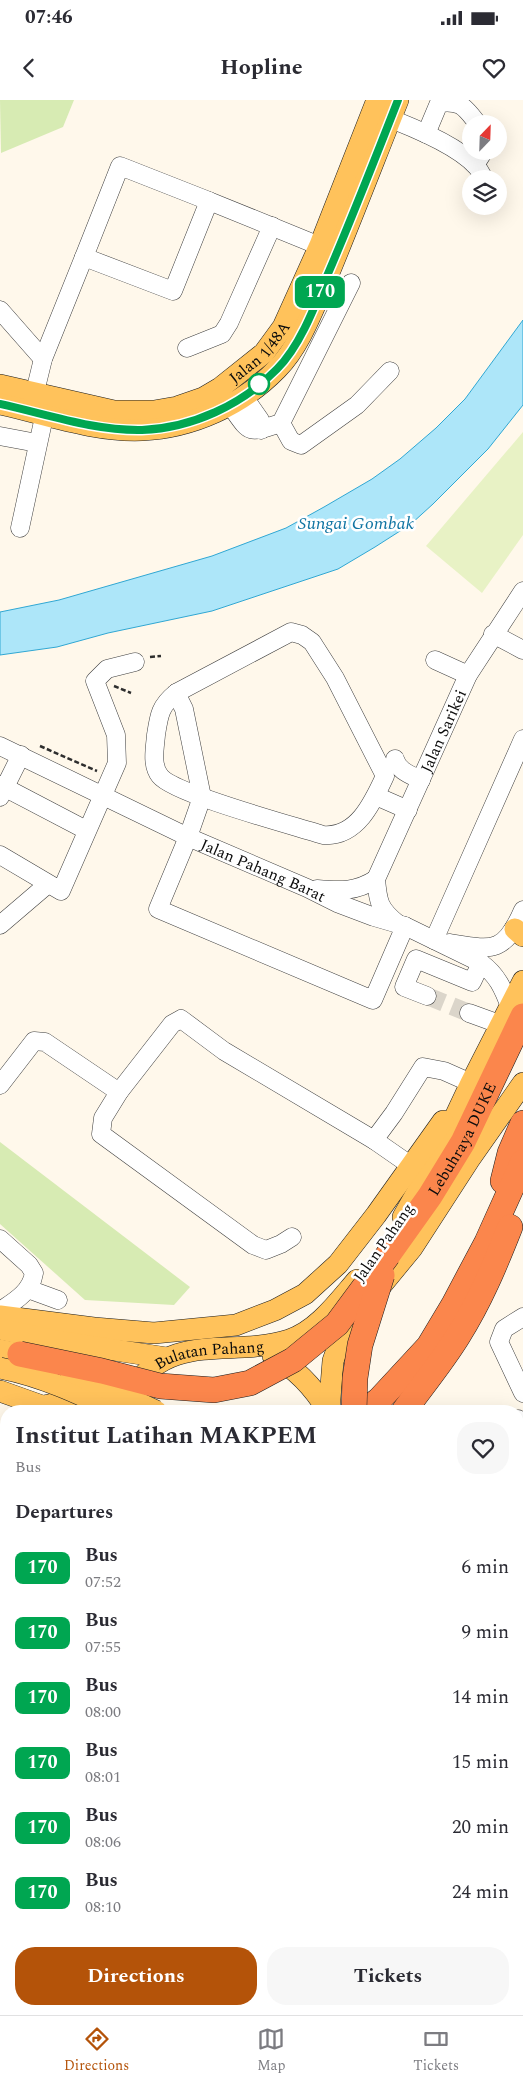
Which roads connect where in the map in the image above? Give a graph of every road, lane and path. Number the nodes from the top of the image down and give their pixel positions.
1 (440, 102) edge
2 (385, 108) edge
3 (470, 115) edge
4 (426, 134) junction
5 (481, 165) edge
6 (209, 201) junction
7 (272, 226) junction
8 (329, 249) junction
9 (84, 257) junction
10 (351, 284) dead end
11 (0, 310) edge
12 (187, 348) dead end
13 (43, 359) junction
14 (390, 371) dead end
15 (0, 385) edge
16 (237, 401) junction
17 (0, 404) edge
18 (40, 404) junction
19 (282, 423) junction
20 (0, 436) edge
21 (37, 442) junction
22 (20, 528) dead end
23 (523, 591) edge
24 (493, 634) junction
25 (523, 650) edge
26 (435, 660) dead end
27 (135, 662) dead end
28 (468, 675) junction
29 (176, 693) junction
30 (523, 739) edge
31 (36, 744) dead end
32 (0, 746) edge
33 (21, 755) junction
34 (394, 759) dead end
35 (110, 777) junction
36 (422, 780) junction
37 (2, 790) edge
38 (102, 796) junction
39 (376, 796) junction
40 (202, 797) junction
41 (408, 810) junction
42 (86, 830) junction
43 (188, 837) junction
44 (0, 855) edge
45 (376, 879) junction
46 (52, 884) junction
47 (307, 888) junction
48 (0, 925) edge
49 (401, 925) junction
50 (520, 925) edge
51 (434, 940) junction
52 (481, 963) junction
53 (523, 981) edge
54 (427, 996) tunnel mouth
55 (470, 1013) tunnel mouth
56 (512, 1016) edge
57 (523, 1052) edge
58 (471, 1083) junction
59 (523, 1083) edge
60 (0, 1085) edge
61 (119, 1092) junction
62 (523, 1122) edge
63 (374, 1140) junction
64 (469, 1160) junction
65 (523, 1162) edge
66 (410, 1165) junction
67 (523, 1195) edge
68 (292, 1237) dead end
69 (0, 1239) edge
70 (487, 1242) junction
71 (388, 1255) junction
72 (28, 1289) junction
73 (58, 1300) dead end
74 (0, 1312) edge
75 (0, 1316) edge
76 (523, 1316) edge
77 (0, 1329) edge
78 (56, 1341) junction
79 (250, 1346) junction
80 (10, 1352) edge
81 (167, 1358) junction
82 (0, 1368) edge
83 (0, 1391) edge
84 (523, 1393) edge
85 (40, 1405) edge
86 (58, 1405) edge
87 (103, 1405) edge
88 (122, 1405) edge
89 (144, 1405) edge
90 (324, 1405) edge
91 (329, 1405) edge
92 (354, 1405) edge
93 (372, 1405) edge
94 (408, 1405) edge

1 - 3 street
1 - 4 street
2 - 4 street
2 - 8 main road, Jalan 1/48A
4 - 5 street
6 - 7 street
6 - 9 street
6 - 9 street
7 - 8 street
7 - 12 street
8 - 16 main road, Jalan 1/48A
8 - 18 main road, Jalan 1/48A
9 - 13 street
10 - 19 street
11 - 13 street
13 - 18 street
14 - 19 street
15 - 18 main road, Jalan 1/48A
16 - 18 main road, Jalan 1/48A
16 - 19 street
17 - 18 main road, Jalan 1/48A
18 - 21 street
20 - 21 street
21 - 22 street
23 - 24 street, Jalan Sarikei
24 - 25 street
24 - 28 street, Jalan Sarikei
26 - 28 street
27 - 35 street
28 - 36 street, Jalan Sarikei
29 - 39 street
29 - 40 street
29 - 40 street
30 - 51 street
31 - 35 path
32 - 33 street, Jalan Pahang Barat
33 - 37 street
33 - 38 street, Jalan Pahang Barat
34 - 36 street
35 - 38 street
36 - 41 street, Jalan Sarikei
37 - 42 street
38 - 42 street
38 - 43 street, Jalan Pahang Barat
39 - 40 street
39 - 41 street
40 - 43 street
41 - 45 street, Jalan Sarikei
42 - 46 street
43 - 47 street, Jalan Pahang Barat
43 - 49 street
44 - 46 street
45 - 47 street
45 - 49 street
46 - 48 street
47 - 49 street, Jalan Pahang Barat
49 - 51 street, Jalan Pahang Barat
50 - 51 street
51 - 52 street, Jalan Pahang Barat
52 - 54 street
52 - 56 street, Jalan Pahang Barat
53 - 56 main road, Jalan Pahang
55 - 56 street
56 - 58 main road, Jalan Pahang
56 - 71 highway, Lebuhraya DUKE
57 - 64 highway, Lebuhraya DUKE
58 - 63 street
58 - 66 main road
58 - 79 main road, Jalan Pahang
59 - 64 main road, Jalan Pahang
60 - 61 street
61 - 63 street
61 - 68 street
62 - 70 highway
63 - 66 street
64 - 91 main road, Jalan Pahang
65 - 70 highway
66 - 75 main road
67 - 94 highway
69 - 72 street
70 - 93 highway
71 - 80 highway, Lebuhraya DUKE, bridge
71 - 92 highway, bridge
72 - 73 street
72 - 74 street
76 - 84 street
77 - 78 main road
78 - 81 main road
78 - 86 main road
79 - 81 main road, Bulatan Pahang
79 - 90 main road, Bulatan Pahang
80 - 89 main road, bridge
81 - 88 main road, Bulatan Pahang
82 - 87 main road, bridge
83 - 85 main road

